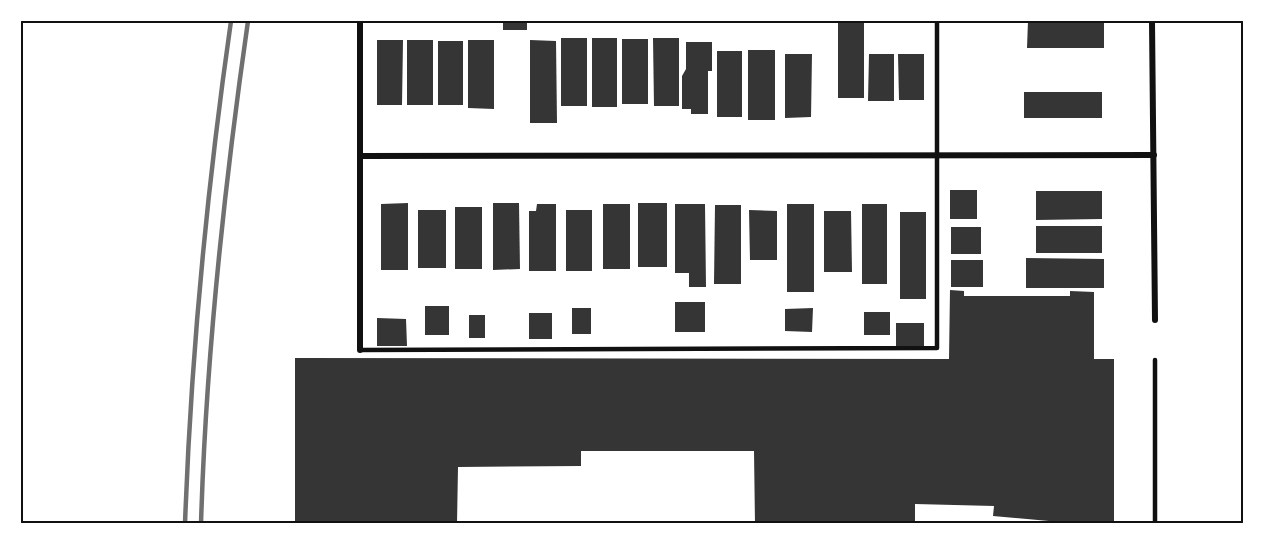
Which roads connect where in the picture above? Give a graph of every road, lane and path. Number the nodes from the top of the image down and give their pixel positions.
1 (360, 21) edge
2 (937, 21) edge
3 (1152, 21) edge
4 (1154, 155) junction
5 (361, 156) junction
6 (937, 156) junction
7 (1155, 320) dead end
8 (360, 350) joint
9 (1155, 360) dead end
10 (1155, 524) edge

1 - 5 street
2 - 6 lane
3 - 4 street
4 - 6 street
4 - 7 street
5 - 6 street
5 - 8 street
6 - 8 lane
9 - 10 lane

